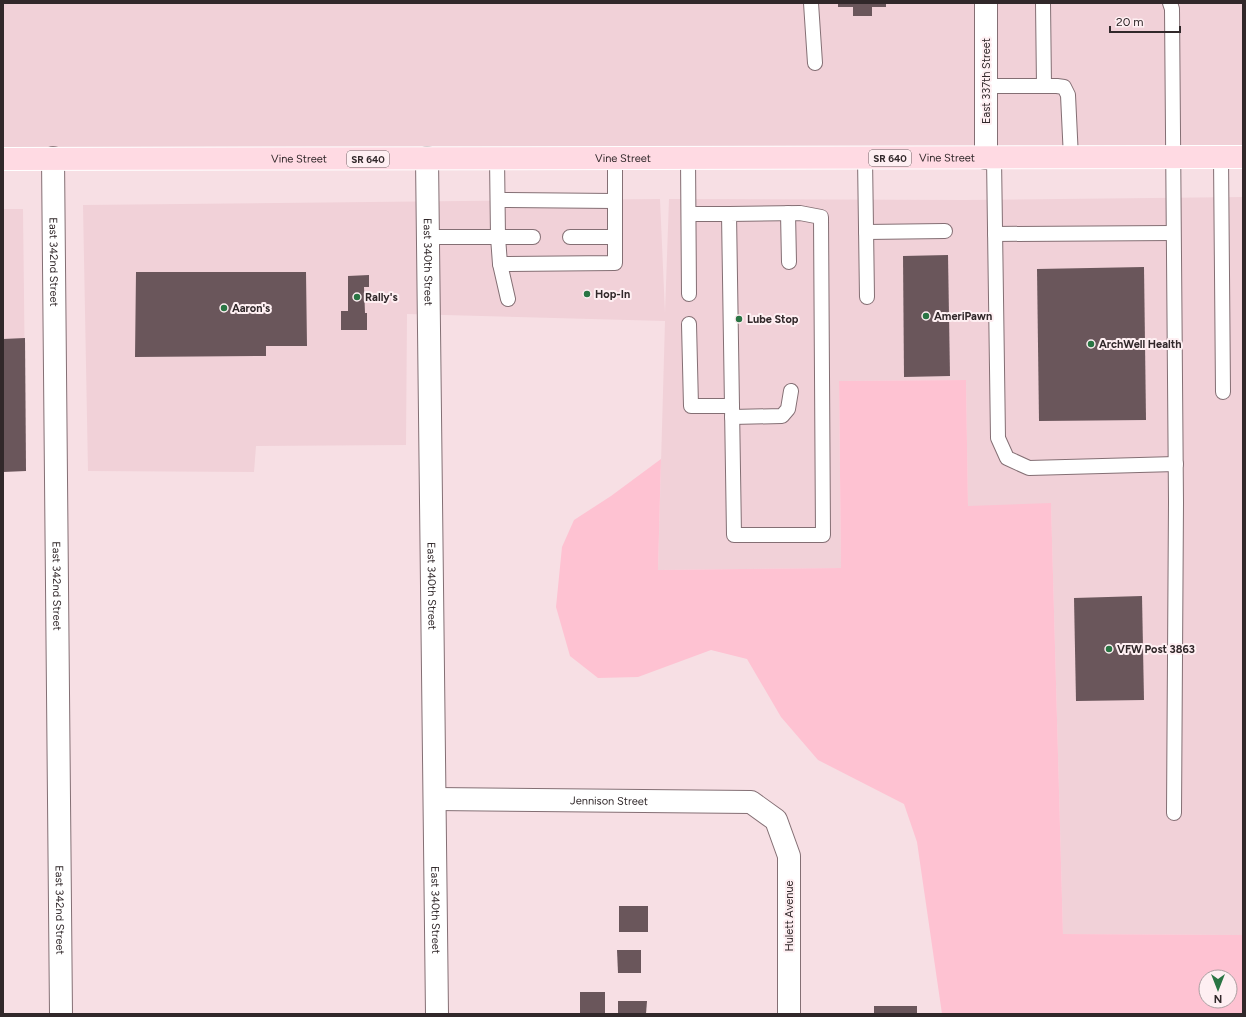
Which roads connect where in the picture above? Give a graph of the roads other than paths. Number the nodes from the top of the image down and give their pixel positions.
1 (811, 3) edge
2 (986, 3) edge
3 (1043, 3) edge
4 (1170, 3) edge
5 (815, 63) dead end
6 (986, 86) junction
7 (1044, 86) junction
8 (615, 157) junction
9 (1174, 157) junction
10 (1221, 157) junction
11 (1243, 157) edge
12 (54, 158) junction
13 (427, 158) junction
14 (498, 158) junction
15 (688, 158) junction
16 (865, 158) junction
17 (990, 158) junction
18 (1071, 158) junction
19 (3, 159) edge
20 (498, 200) junction
21 (614, 201) junction
22 (788, 213) junction
23 (689, 214) junction
24 (729, 214) junction
25 (945, 231) dead end
26 (866, 232) junction
27 (1173, 233) junction
28 (995, 234) junction
29 (428, 237) junction
30 (498, 237) junction
31 (533, 237) dead end
32 (570, 237) dead end
33 (615, 238) junction
34 (789, 262) dead end
35 (500, 264) junction
36 (689, 294) dead end
37 (867, 297) dead end
38 (508, 299) dead end
39 (689, 324) dead end
40 (791, 391) dead end
41 (1223, 392) dead end
42 (732, 412) junction
43 (1176, 464) junction
44 (436, 799) junction
45 (1174, 813) dead end
46 (776, 820) joint
47 (61, 1014) edge
48 (437, 1014) edge
49 (789, 1014) edge

1 - 5 lane
2 - 6 street, East 337th Street
3 - 7 lane
4 - 9 lane
6 - 7 lane
6 - 17 street, East 337th Street
7 - 18 lane
8 - 14 main road, Vine Street / SR 640
8 - 15 main road, Vine Street / SR 640
8 - 21 lane
9 - 10 main road, Vine Street / SR 640
9 - 18 main road, Vine Street / SR 640
9 - 27 lane
10 - 11 main road, Vine Street / SR 640
10 - 41 lane
12 - 13 main road, Vine Street / SR 640
12 - 19 main road, Vine Street / SR 640
12 - 47 street, East 342nd Street
13 - 14 main road, Vine Street / SR 640
13 - 29 street, East 340th Street
14 - 20 lane
15 - 16 main road, Vine Street / SR 640
15 - 23 lane
16 - 17 main road, Vine Street / SR 640
16 - 26 lane
17 - 18 main road, Vine Street / SR 640
17 - 28 lane
20 - 21 lane
20 - 30 lane
21 - 33 lane
22 - 24 lane
22 - 34 lane
22 - 42 lane
23 - 24 lane
23 - 36 lane
24 - 42 lane
25 - 26 lane
26 - 37 lane
27 - 28 lane
27 - 43 lane
28 - 43 lane
29 - 30 lane
29 - 44 street, East 340th Street
30 - 31 lane
30 - 35 lane
32 - 33 lane
33 - 35 lane
35 - 38 lane
39 - 42 lane
40 - 42 lane
43 - 45 lane
44 - 46 street, Jennison Street
44 - 48 street, East 340th Street
46 - 49 street, Hulett Avenue

